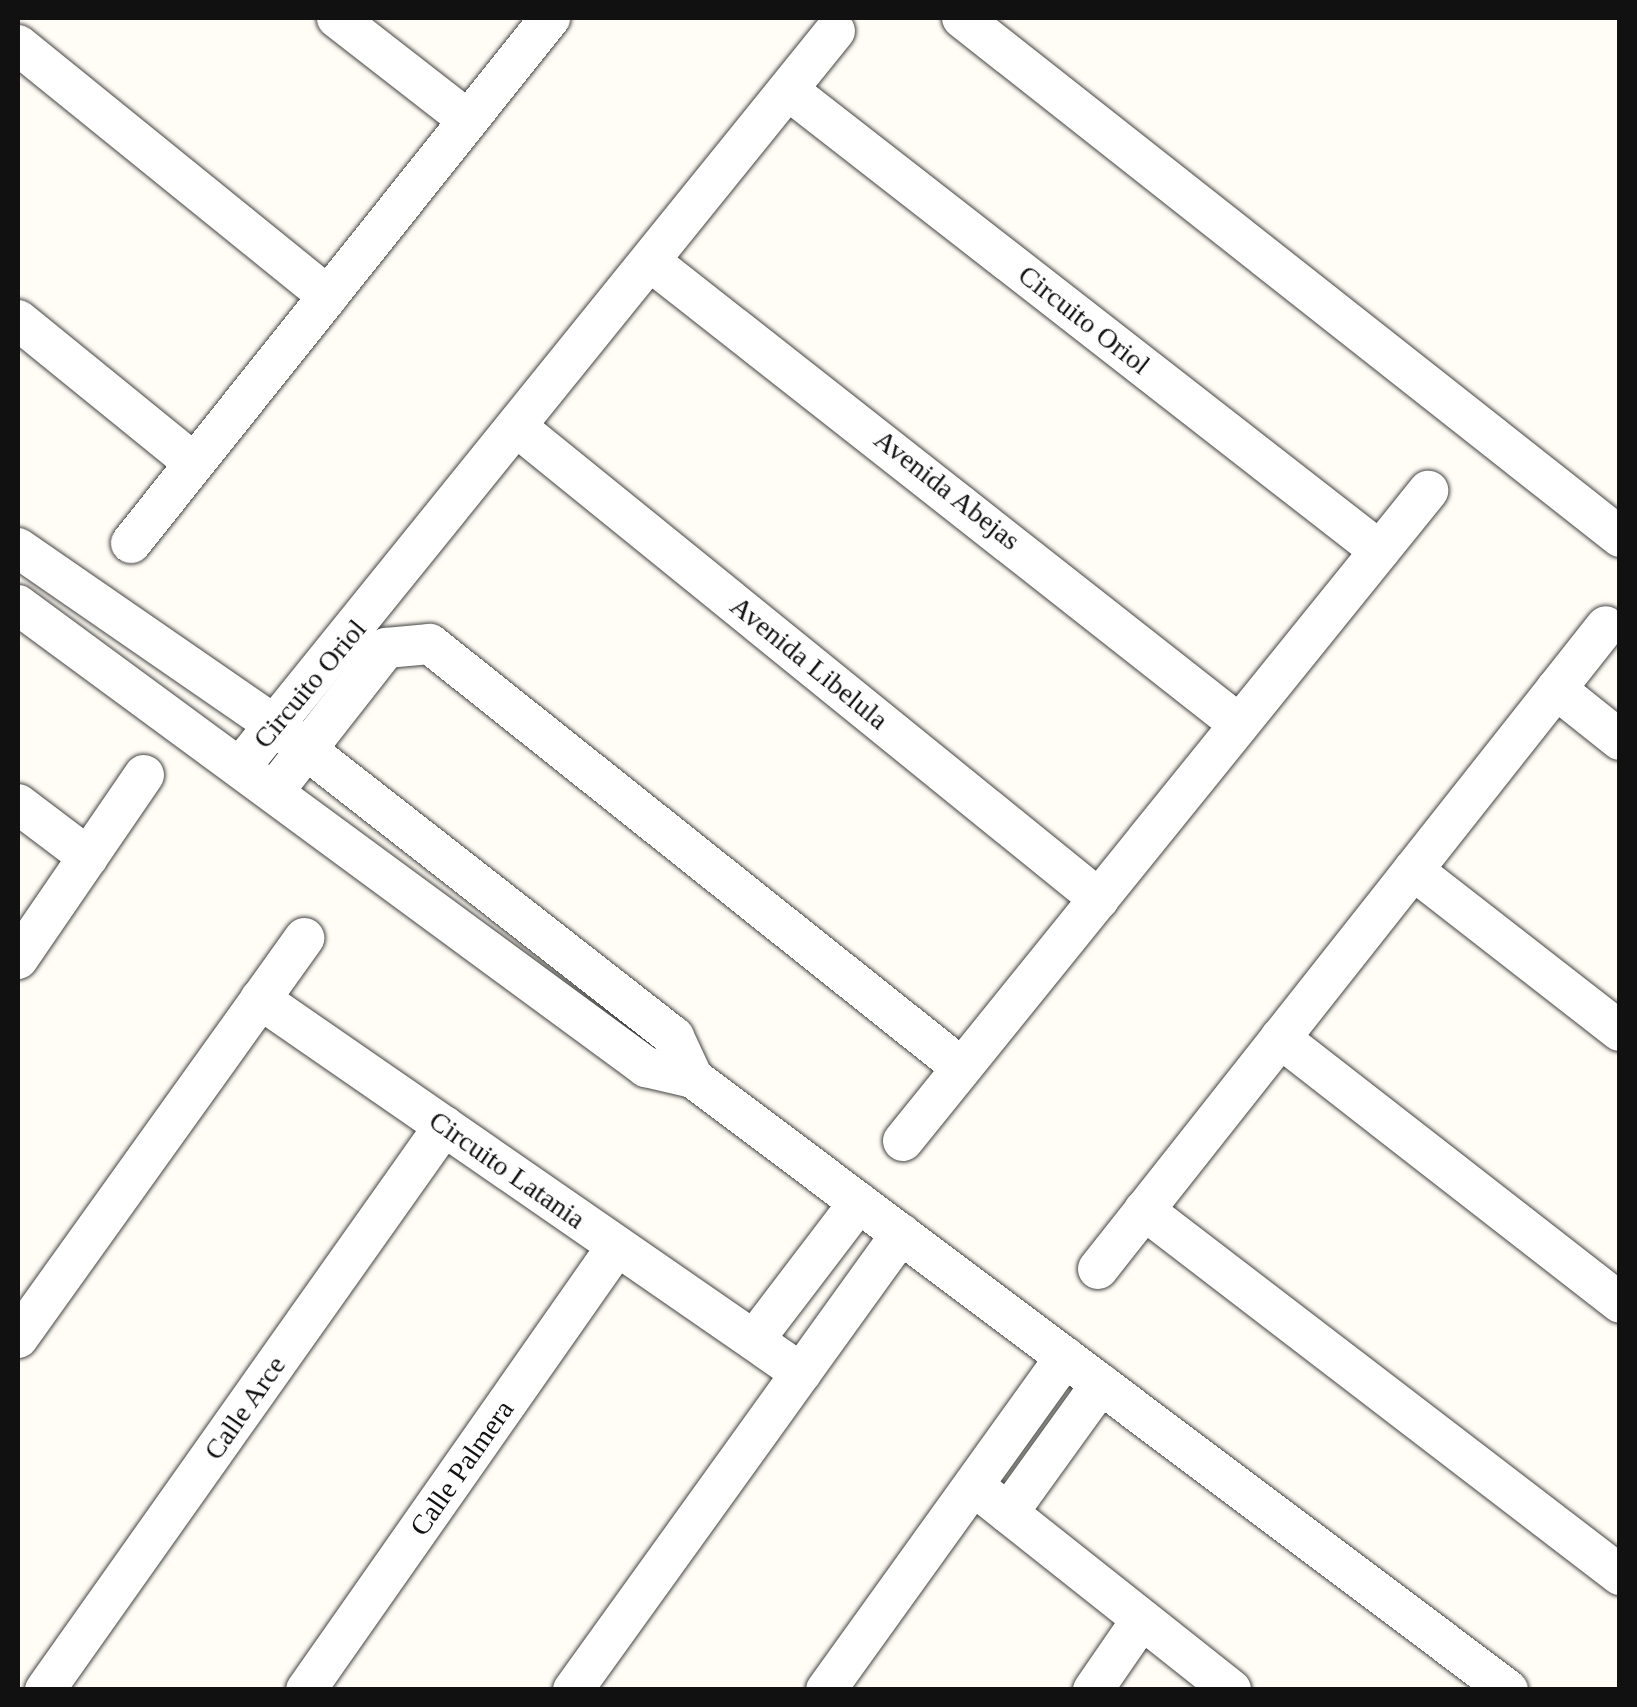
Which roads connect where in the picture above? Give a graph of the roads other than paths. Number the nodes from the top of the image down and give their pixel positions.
1 (338, 18) edge
2 (550, 18) edge
3 (962, 18) edge
4 (835, 31) dead end
5 (18, 45) edge
6 (788, 90) junction
7 (468, 120) junction
8 (651, 262) junction
9 (328, 296) junction
10 (18, 320) edge
11 (518, 428) junction
12 (194, 463) junction
13 (1428, 492) dead end
14 (1620, 536) edge
15 (131, 542) dead end
16 (18, 548) edge
17 (1380, 551) junction
18 (379, 602) junction
19 (18, 606) edge
20 (1606, 626) dead end
21 (401, 640) junction
22 (1556, 689) junction
23 (1239, 724) junction
24 (291, 737) junction
25 (1620, 740) edge
26 (241, 766) junction
27 (144, 775) dead end
28 (274, 791) junction
29 (18, 804) edge
30 (88, 857) junction
31 (1413, 870) junction
32 (1099, 898) junction
33 (304, 938) dead end
34 (18, 958) edge
35 (260, 999) junction
36 (1620, 1031) edge
37 (1280, 1038) junction
38 (962, 1068) junction
39 (693, 1078) junction
40 (444, 1126) junction
41 (903, 1141) dead end
42 (859, 1202) junction
43 (1144, 1210) junction
44 (901, 1234) junction
45 (617, 1246) junction
46 (1098, 1269) dead end
47 (1620, 1304) edge
48 (18, 1338) edge
49 (754, 1340) junction
50 (1065, 1357) junction
51 (801, 1373) junction
52 (1101, 1384) junction
53 (974, 1486) junction
54 (1008, 1513) junction
55 (1620, 1575) edge
56 (1142, 1619) junction
57 (45, 1690) edge
58 (306, 1690) edge
59 (573, 1690) edge
60 (826, 1690) edge
61 (1093, 1690) edge
62 (1231, 1690) edge
63 (1508, 1690) edge

1 - 7 street
2 - 7 street
3 - 14 street
4 - 6 street, Circuito Oriol
5 - 9 street
6 - 8 street, Circuito Oriol
6 - 17 street, Circuito Oriol
7 - 9 street
8 - 11 street, Circuito Oriol
8 - 23 street, Avenida Abejas
9 - 12 street
10 - 12 street
11 - 18 street, Circuito Oriol
11 - 32 street, Avenida Libelula
12 - 15 street
13 - 17 street
16 - 24 street
17 - 23 street
18 - 21 street, Circuito Oriol
18 - 24 street, Circuito Oriol
19 - 26 street
20 - 22 street
21 - 24 street, Circuito Oriol
21 - 38 street, Circuito Oriol
22 - 25 street
22 - 31 street
23 - 32 street
24 - 26 street, Circuito Oriol
24 - 28 street, Circuito Oriol
24 - 39 street
26 - 28 street
27 - 30 street
28 - 39 street
29 - 30 street
30 - 34 street
31 - 36 street
31 - 37 street
32 - 38 street
33 - 35 street
35 - 40 street, Circuito Latania
35 - 48 street
37 - 43 street
37 - 47 street
38 - 41 street
39 - 42 street
40 - 45 street, Circuito Latania
40 - 57 street, Calle Arce
42 - 44 street
42 - 49 street
43 - 46 street
43 - 55 street
44 - 50 street
44 - 51 street
45 - 49 street, Circuito Latania
45 - 58 street, Calle Palmera
49 - 51 street, Circuito Latania
50 - 52 street
50 - 53 street
51 - 59 street
52 - 54 street
52 - 63 street
53 - 54 street
53 - 60 street
54 - 56 street
56 - 61 street
56 - 62 street

